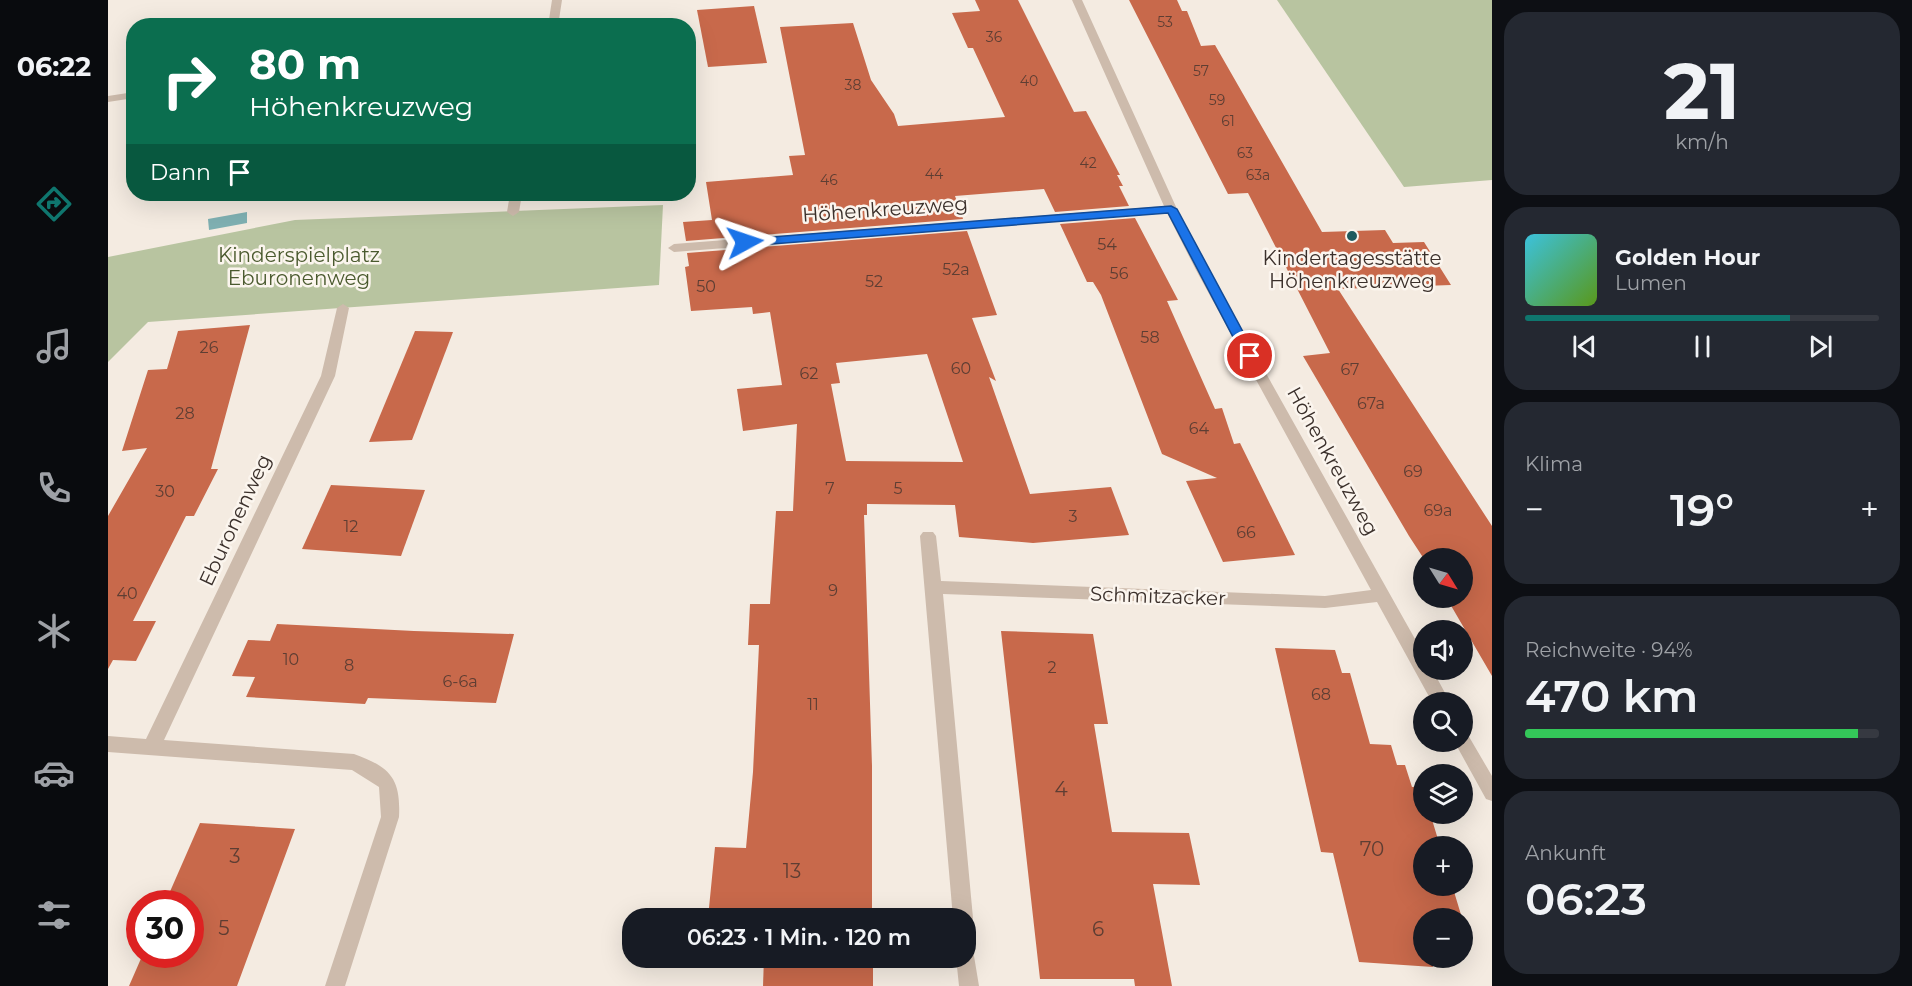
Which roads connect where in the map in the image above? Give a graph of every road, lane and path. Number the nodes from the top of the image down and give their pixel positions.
1 (557, 0) edge
2 (1077, 0) edge
3 (554, 18) edge
4 (126, 96) edge
5 (108, 99) edge
6 (515, 201) edge
7 (1171, 209) junction
8 (513, 212) dead end
9 (674, 248) dead end
10 (343, 308) dead end
11 (928, 536) dead end
12 (934, 587) junction
13 (1381, 595) junction
14 (1435, 692) edge
15 (108, 744) edge
16 (152, 746) junction
17 (1469, 752) edge
18 (1492, 793) edge
19 (962, 908) edge
20 (967, 968) edge
21 (335, 986) edge
22 (969, 986) edge

1 - 3 street
2 - 7 street, Höhenkreuzweg
4 - 5 street
6 - 8 street
7 - 9 street, Höhenkreuzweg
7 - 13 street, Höhenkreuzweg
10 - 16 street, Eburonenweg
11 - 12 street
12 - 13 street, Schmitzacker
12 - 19 street
13 - 14 street, Höhenkreuzweg
15 - 16 street
16 - 21 street
17 - 18 street
20 - 22 street

